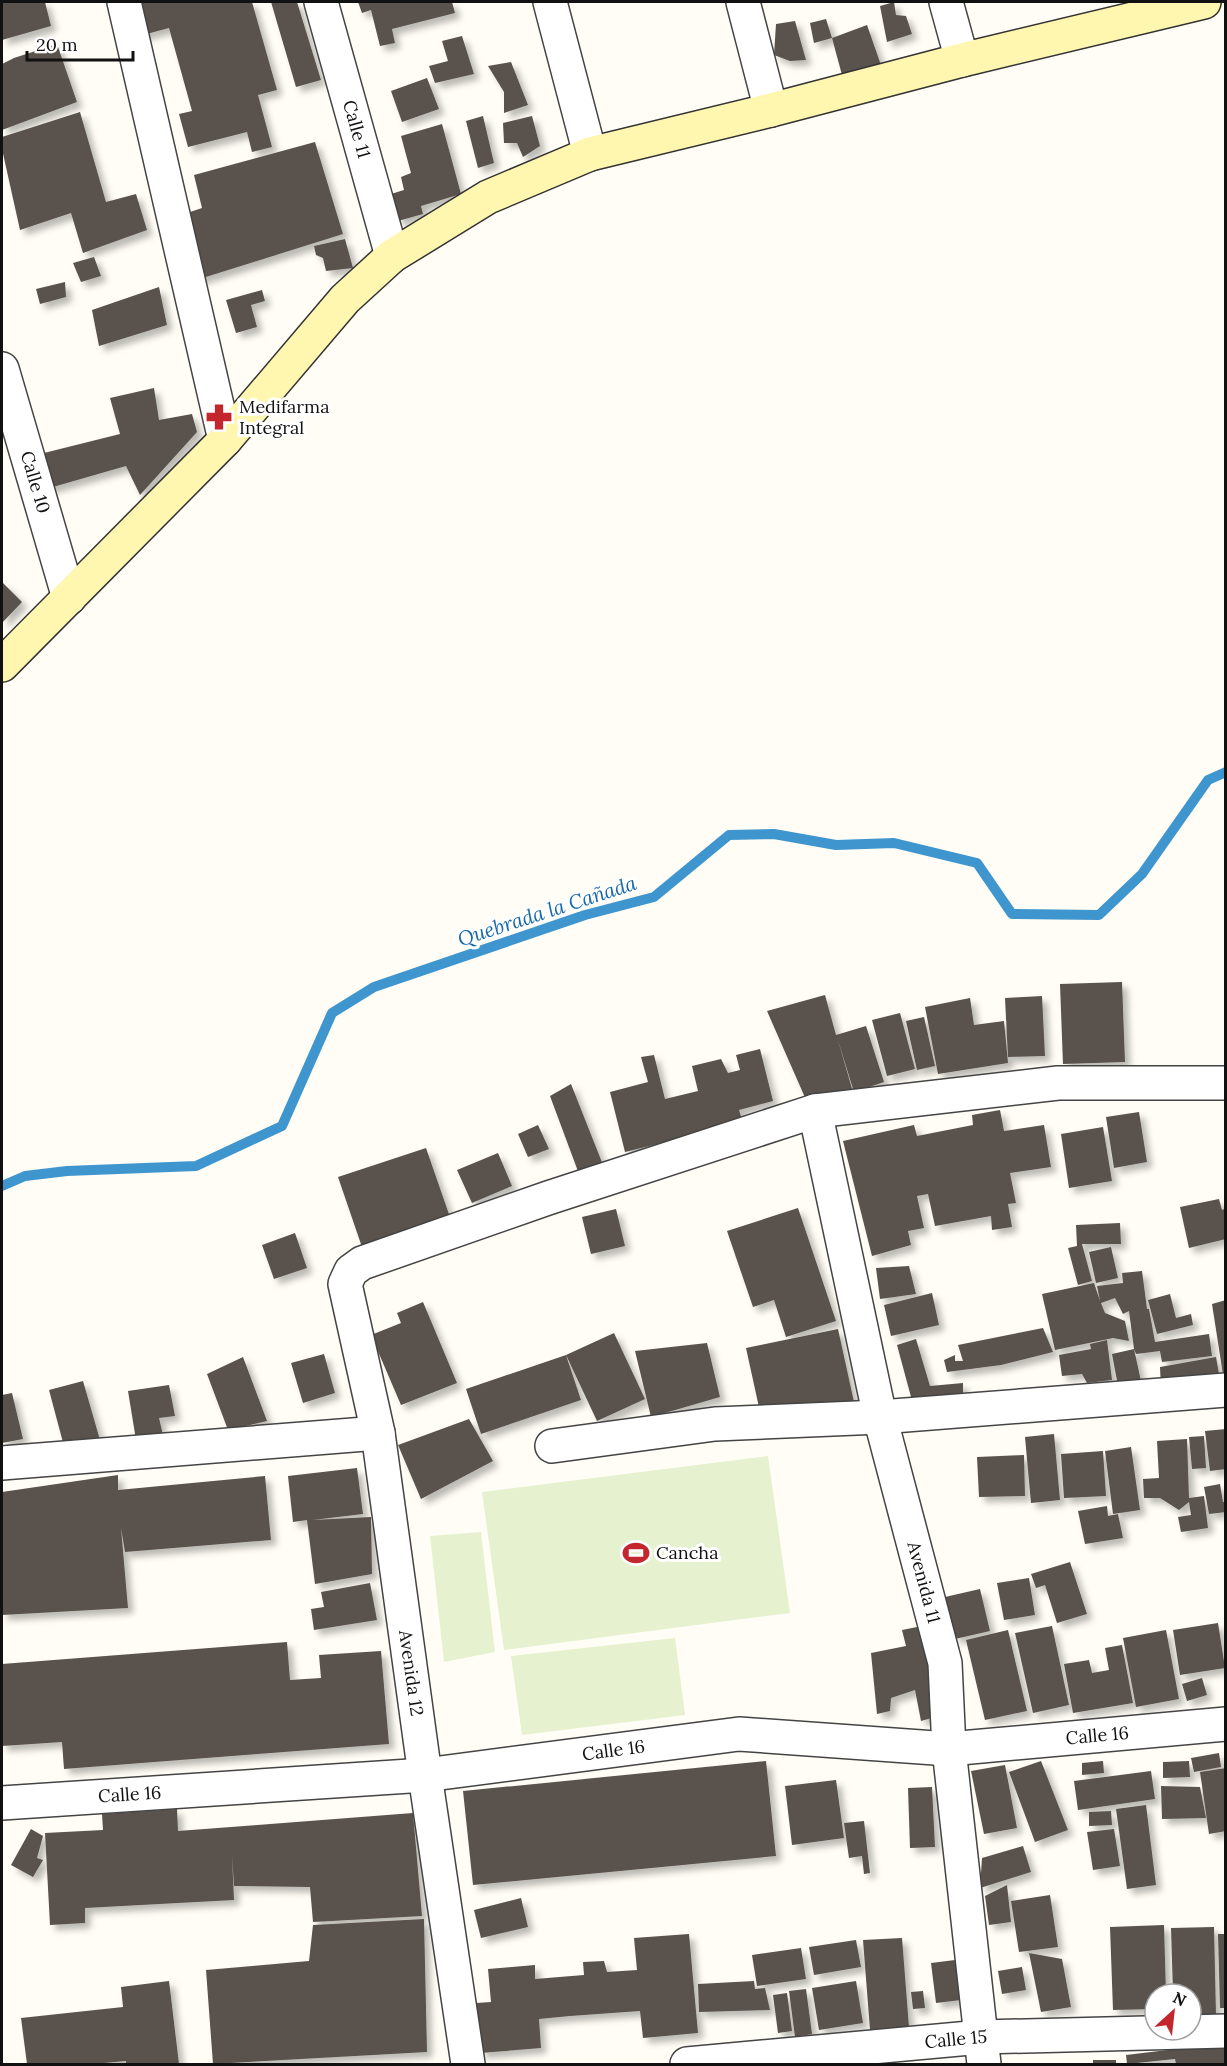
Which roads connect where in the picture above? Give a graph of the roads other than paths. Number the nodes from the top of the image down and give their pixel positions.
1 (124, 2) edge
2 (321, 2) edge
3 (550, 2) edge
4 (743, 2) edge
5 (946, 2) edge
6 (1204, 2) edge
7 (962, 60) junction
8 (771, 110) junction
9 (590, 154) junction
10 (392, 256) junction
11 (2, 376) edge
12 (225, 440) junction
13 (69, 598) junction
14 (2, 665) edge
15 (1226, 1083) edge
16 (815, 1111) junction
17 (1226, 1390) edge
18 (880, 1417) junction
19 (378, 1433) junction
20 (552, 1446) dead end
21 (2, 1463) edge
22 (1226, 1724) edge
23 (949, 1749) junction
24 (425, 1775) junction
25 (2, 1803) edge
26 (1226, 2031) edge
27 (983, 2051) edge
28 (468, 2064) edge
29 (687, 2064) edge

1 - 12 street
2 - 10 street, Calle 11
3 - 9 street
4 - 8 street
5 - 7 street
6 - 7 street
7 - 8 street
8 - 9 street
9 - 10 street
10 - 12 street
11 - 13 street, Calle 10
12 - 13 street
13 - 14 street
15 - 16 street
16 - 18 street, Avenida 11
16 - 19 street, Avenida 12
17 - 18 street
18 - 20 street
18 - 23 street, Avenida 11
19 - 21 street
19 - 24 street, Avenida 12
22 - 23 street, Calle 16
23 - 24 street, Calle 16
23 - 27 street, Avenida 11
24 - 25 street, Calle 16
24 - 28 street, Avenida 12
26 - 27 street, Calle 15
27 - 29 street, Calle 15

